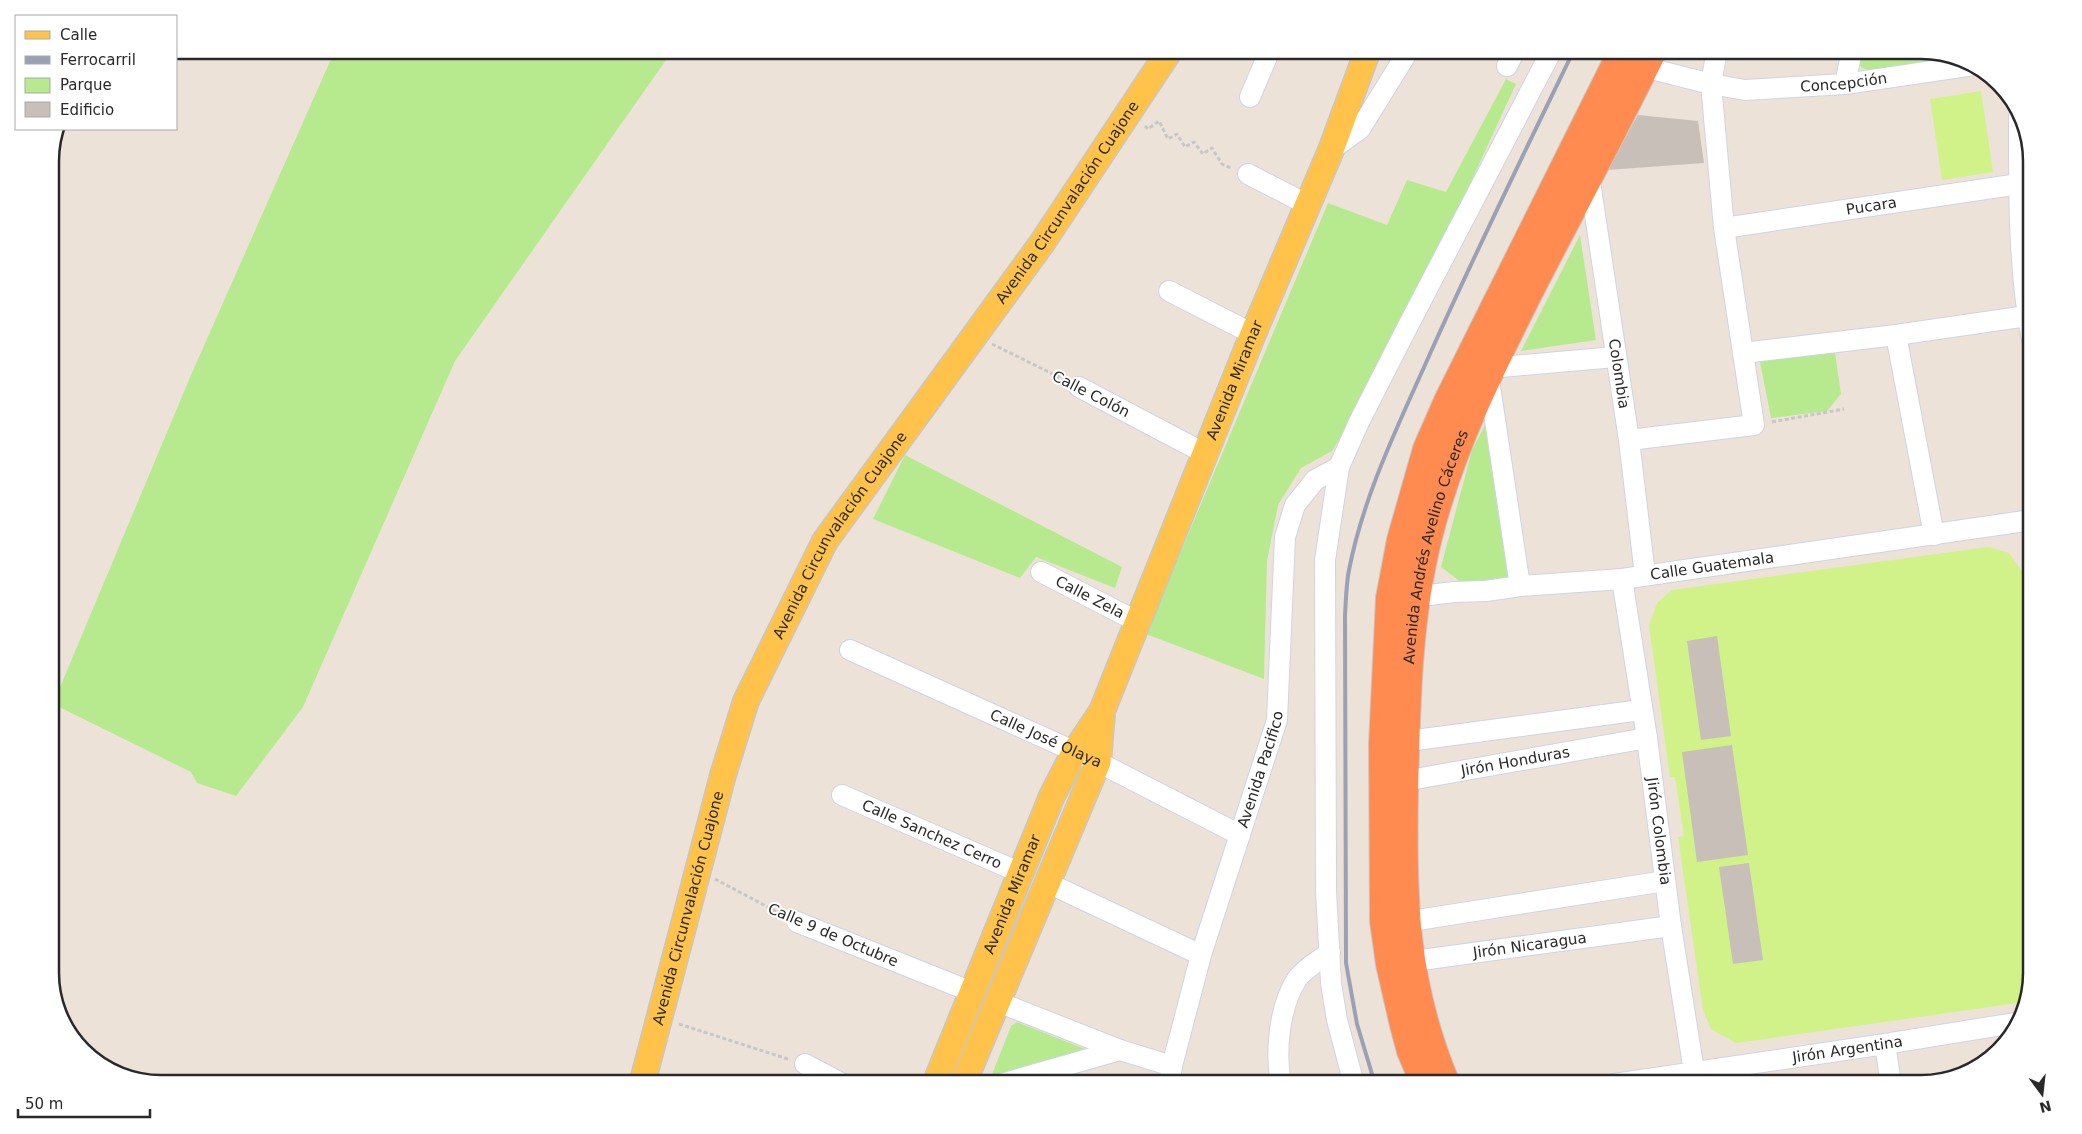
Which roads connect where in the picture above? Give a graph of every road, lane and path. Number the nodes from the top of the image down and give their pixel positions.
1 (1164, 59) edge
2 (1266, 59) edge
3 (1365, 59) edge
4 (1403, 59) edge
5 (1547, 59) edge
6 (1619, 59) edge
7 (1648, 59) edge
8 (1651, 59) edge
9 (1715, 59) edge
10 (1850, 59) edge
11 (1961, 67) edge
12 (1711, 84) junction
13 (1846, 84) junction
14 (1250, 96) dead end
15 (1132, 107) junction
16 (2020, 135) edge
17 (1331, 150) junction
18 (1248, 174) joint
19 (1589, 175) junction
20 (2019, 184) junction
21 (1308, 205) junction
22 (2023, 213) edge
23 (1724, 228) junction
24 (1169, 291) dead end
25 (2023, 317) edge
26 (1253, 334) junction
27 (975, 335) junction
28 (1896, 335) junction
29 (1743, 354) junction
30 (1615, 357) junction
31 (1489, 370) junction
32 (1079, 388) joint
33 (1844, 409) dead end
34 (1754, 425) junction
35 (1629, 440) junction
36 (1206, 454) junction
37 (1338, 467) junction
38 (2023, 521) edge
39 (1934, 535) junction
40 (1041, 572) dead end
41 (1645, 575) junction
42 (1622, 579) junction
43 (1520, 586) junction
44 (1403, 598) junction
45 (1138, 622) junction
46 (850, 650) dead end
47 (1641, 710) junction
48 (1102, 711) junction
49 (1647, 738) junction
50 (1394, 743) junction
51 (1074, 753) junction
52 (1098, 762) junction
53 (1394, 781) junction
54 (842, 795) dead end
55 (1240, 835) junction
56 (698, 870) junction
57 (1021, 873) junction
58 (1664, 881) junction
59 (1048, 883) junction
60 (1395, 921) junction
61 (797, 922) joint
62 (1671, 926) junction
63 (1330, 952) junction
64 (1201, 955) junction
65 (1400, 963) junction
66 (972, 992) junction
67 (998, 1002) junction
68 (660, 1018) junction
69 (2010, 1024) edge
70 (1885, 1044) junction
71 (1120, 1050) junction
72 (805, 1064) joint
73 (644, 1075) edge
74 (826, 1075) edge
75 (939, 1075) edge
76 (967, 1075) edge
77 (1032, 1075) edge
78 (1171, 1075) edge
79 (1279, 1075) edge
80 (1352, 1075) edge
81 (1421, 1075) edge
82 (1443, 1075) edge
83 (1695, 1075) edge
84 (1718, 1075) edge
85 (1890, 1075) edge

1 - 15 main road, Avenida Circunvalación Cuajone
2 - 14 street
3 - 17 main road, Avenida Miramar
4 - 17 street
5 - 37 street
6 - 44 highway, Avenida Andrés Avelino Cáceres
7 - 19 highway, Avenida Andrés Avelino Cáceres
8 - 12 street, Concepción
9 - 12 street
10 - 13 street
11 - 13 street, Concepción
12 - 13 street, Concepción
12 - 23 street
15 - 18 path
15 - 27 main road, Avenida Circunvalación Cuajone
16 - 20 street
17 - 21 main road, Avenida Miramar
18 - 21 street
19 - 30 street, Colombia
19 - 31 highway, Avenida Andrés Avelino Cáceres
20 - 22 street
20 - 23 street, Pucara
21 - 26 main road, Avenida Miramar
23 - 29 street
24 - 26 street
25 - 28 street
26 - 36 main road, Avenida Miramar
27 - 32 path, Calle Colón
27 - 56 main road, Avenida Circunvalación Cuajone
28 - 29 street
28 - 39 street
29 - 34 street
30 - 31 street
30 - 35 street, Colombia
31 - 43 street
31 - 44 highway, Avenida Andrés Avelino Cáceres
32 - 36 street, Calle Colón
33 - 34 path
34 - 35 street
35 - 41 street, Colombia
36 - 45 main road, Avenida Miramar
37 - 55 street, Avenida Pacifico
37 - 63 street
38 - 39 street, Calle Guatemala
39 - 41 street, Calle Guatemala
40 - 45 street, Calle Zela
41 - 42 street, Calle Guatemala
42 - 43 street, Calle Guatemala
42 - 47 street, Jirón Colombia
43 - 44 street, Calle Guatemala
44 - 50 highway, Avenida Andrés Avelino Cáceres
45 - 48 main road, Avenida Miramar
46 - 51 street, Calle José Olaya
47 - 49 street, Jirón Colombia
47 - 50 street, Jirón Honduras
48 - 51 main road, Avenida Miramar
48 - 52 main road, Avenida Miramar
49 - 53 street, Jirón Honduras
49 - 58 street, Jirón Colombia
50 - 53 highway, Avenida Andrés Avelino Cáceres
51 - 52 street, Calle José Olaya
51 - 57 main road, Avenida Miramar
52 - 55 street, Calle José Olaya
52 - 59 main road, Avenida Miramar
53 - 60 highway, Avenida Andrés Avelino Cáceres
54 - 57 street, Calle Sanchez Cerro
55 - 64 street, Avenida Pacifico
56 - 61 path, Calle 9 de Octubre
56 - 68 main road, Avenida Circunvalación Cuajone
57 - 66 main road, Avenida Miramar
58 - 60 street
58 - 62 street, Jirón Colombia
59 - 64 street
59 - 67 main road, Avenida Miramar
60 - 65 highway, Avenida Andrés Avelino Cáceres
61 - 66 street, Calle 9 de Octubre
62 - 65 street, Jirón Nicaragua
62 - 83 street, Jirón Colombia
63 - 79 street
63 - 80 street
64 - 78 street, Avenida Pacifico
65 - 81 highway, Avenida Andrés Avelino Cáceres
65 - 82 highway, Avenida Andrés Avelino Cáceres
66 - 75 main road, Avenida Miramar
67 - 71 street
67 - 76 main road, Avenida Miramar
68 - 72 path
68 - 73 main road, Avenida Circunvalación Cuajone
69 - 70 street, Jirón Argentina
70 - 84 street, Jirón Argentina
70 - 85 street
71 - 77 street
71 - 78 street
72 - 74 street

